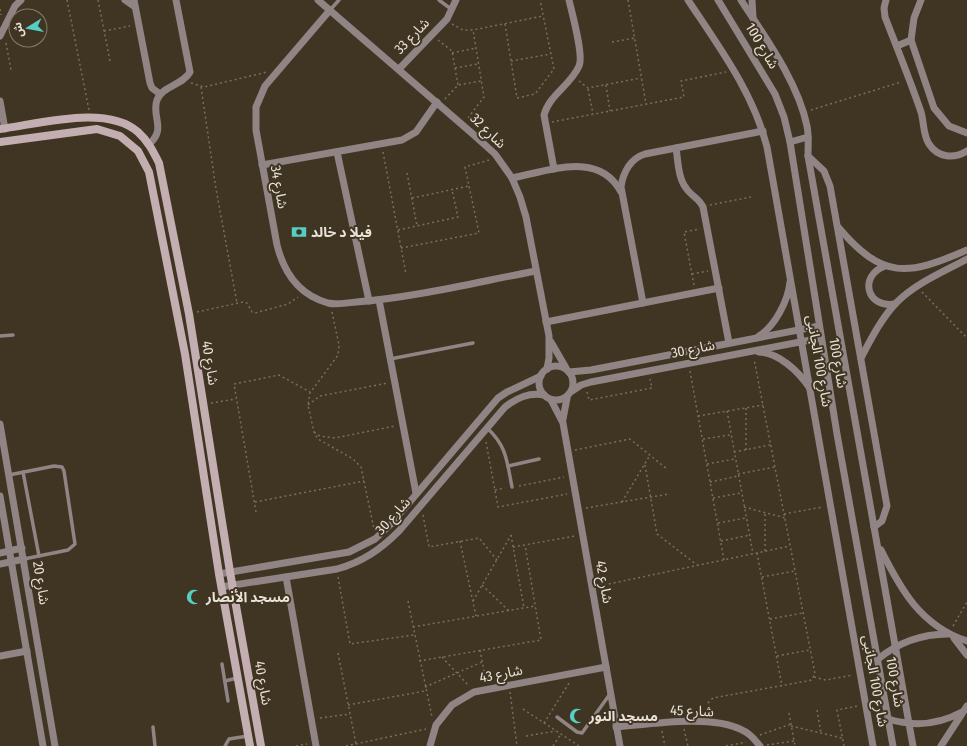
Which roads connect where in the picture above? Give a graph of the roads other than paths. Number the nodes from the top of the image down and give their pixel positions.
1 (21, 0) edge
2 (125, 0) edge
3 (176, 0) edge
4 (318, 0) edge
5 (339, 0) edge
6 (439, 0) edge
7 (456, 0) edge
8 (569, 0) edge
9 (688, 0) edge
10 (718, 0) edge
11 (741, 0) edge
12 (752, 0) edge
13 (886, 0) edge
14 (921, 0) edge
15 (134, 3) edge
16 (330, 10) junction
17 (453, 10) junction
18 (754, 20) junction
19 (0, 36) edge
20 (911, 40) junction
21 (896, 46) junction
22 (399, 69) junction
23 (160, 94) junction
24 (0, 101) edge
25 (438, 103) junction
26 (934, 108) junction
27 (921, 113) junction
28 (2, 129) edge
29 (763, 131) junction
30 (967, 133) edge
31 (808, 137) junction
32 (0, 142) edge
33 (790, 142) junction
34 (149, 144) junction
35 (676, 148) junction
36 (967, 151) edge
37 (337, 152) junction
38 (808, 156) junction
39 (262, 165) junction
40 (554, 169) junction
41 (512, 178) junction
42 (622, 194) junction
43 (838, 227) junction
44 (967, 250) edge
45 (967, 259) edge
46 (885, 266) junction
47 (536, 271) junction
48 (790, 276) junction
49 (719, 288) junction
50 (378, 300) junction
51 (369, 301) junction
52 (643, 303) junction
53 (895, 304) junction
54 (546, 322) junction
55 (819, 326) junction
56 (800, 330) junction
57 (13, 335) dead end
58 (0, 336) edge
59 (549, 336) junction
60 (754, 338) junction
61 (821, 338) junction
62 (802, 341) junction
63 (473, 343) dead end
64 (729, 343) junction
65 (752, 351) junction
66 (861, 358) junction
67 (390, 359) junction
68 (546, 369) junction
69 (568, 370) junction
70 (541, 376) junction
71 (810, 389) junction
72 (572, 391) junction
73 (544, 396) junction
74 (567, 398) junction
75 (551, 400) junction
76 (563, 423) junction
77 (0, 424) edge
78 (487, 428) junction
79 (539, 459) dead end
80 (508, 466) junction
81 (23, 472) junction
82 (9, 475) junction
83 (512, 487) road end
84 (416, 494) junction
85 (0, 496) edge
86 (874, 527) junction
87 (877, 542) junction
88 (22, 548) junction
89 (10, 551) junction
90 (0, 553) edge
91 (39, 556) junction
92 (24, 559) junction
93 (11, 562) junction
94 (0, 564) edge
95 (254, 568) junction
96 (230, 572) junction
97 (219, 574) junction
98 (286, 577) junction
99 (256, 582) junction
100 (233, 585) junction
101 (221, 587) junction
102 (950, 635) junction
103 (967, 640) edge
104 (896, 647) junction
105 (27, 654) junction
106 (967, 654) edge
107 (40, 655) junction
108 (0, 656) edge
109 (878, 659) junction
110 (222, 664) dead end
111 (606, 667) junction
112 (237, 678) junction
113 (225, 681) junction
114 (610, 694) junction
115 (228, 701) dead end
116 (967, 706) edge
117 (962, 712) junction
118 (557, 716) dead end
119 (888, 719) junction
120 (909, 724) junction
121 (616, 727) junction
122 (153, 728) dead end
123 (248, 736) junction
124 (315, 744) edge
125 (43, 746) edge
126 (55, 746) edge
127 (155, 746) edge
128 (226, 746) edge
129 (250, 746) edge
130 (261, 746) edge
131 (430, 746) edge
132 (620, 746) edge
133 (762, 746) edge
134 (873, 746) edge
135 (893, 746) edge
136 (913, 746) edge
137 (941, 746) edge

1 - 19 street
2 - 15 street
3 - 23 street
4 - 16 street, شارع 32
5 - 16 lane
6 - 17 lane
7 - 17 street, شارع 33
8 - 40 street
9 - 29 street, شارع 100 الجانبى
10 - 33 street, شارع 100
11 - 18 street, شارع 100
12 - 18 street
13 - 21 street
14 - 20 street
15 - 23 street
16 - 22 street, شارع 32
16 - 39 street, شارع 34
17 - 22 street, شارع 33
18 - 31 street, شارع 100
20 - 21 street
20 - 26 street
21 - 27 street
22 - 25 street, شارع 32
23 - 34 street
24 - 28 street
25 - 37 street
25 - 41 street, شارع 32
26 - 27 street
26 - 30 street
27 - 36 street
28 - 34 street, شارع 40
29 - 35 street
29 - 48 street, شارع 100 الجانبى
31 - 33 street
31 - 38 street, شارع 100
32 - 97 street, شارع 40
33 - 55 street, شارع 100
34 - 96 street, شارع 40
35 - 42 street
35 - 49 street
37 - 39 street
37 - 51 street
38 - 43 street
38 - 86 street, شارع 100
39 - 51 street, شارع 34
40 - 41 street
40 - 42 street
41 - 47 street, شارع 32
42 - 52 street
43 - 46 street
43 - 66 street
44 - 46 street
45 - 53 street
46 - 53 street
47 - 50 street, شارع 34
47 - 54 street, شارع 32
48 - 56 street, شارع 100 الجانبى
48 - 60 street
49 - 52 street
49 - 64 street
50 - 51 street, شارع 34
50 - 67 street
52 - 54 street
53 - 66 street
54 - 59 street, شارع 32
55 - 56 street, شارع 30
55 - 61 street, شارع 100
56 - 60 street, شارع 30
56 - 62 street, شارع 100 الجانبى
57 - 58 lane
59 - 68 street, شارع 32
59 - 69 street, شارع 32
60 - 64 street, شارع 30
61 - 62 street, شارع 30
61 - 109 street, شارع 100
62 - 65 street, شارع 30
62 - 71 street, شارع 100 الجانبى
63 - 67 lane
64 - 69 street, شارع 30
65 - 71 street
65 - 72 street, شارع 30
66 - 86 street
67 - 84 street
68 - 69 street
68 - 70 street
69 - 72 street
70 - 73 street
70 - 84 street, شارع 30
71 - 134 street, شارع 100 الجانبى
72 - 74 street
73 - 75 street
73 - 78 street, شارع 30
74 - 75 street
74 - 76 street, شارع 42
75 - 76 street, شارع 42
76 - 111 street, شارع 42
77 - 82 street, شارع 20
78 - 80 lane
78 - 98 street, شارع 30
79 - 80 lane
80 - 83 lane
81 - 82 lane
81 - 91 lane
81 - 91 lane
82 - 88 street, شارع 20
84 - 95 street, شارع 30
85 - 89 street, شارع 20
86 - 87 street, شارع 100
87 - 102 street
87 - 104 street, شارع 100
88 - 89 street
88 - 92 street, شارع 20
89 - 90 street
89 - 93 street, شارع 20
91 - 92 lane
92 - 93 street
92 - 107 street, شارع 20
93 - 94 street
93 - 105 street, شارع 20
95 - 96 street, شارع 30
95 - 99 street
96 - 97 street, شارع 30
96 - 100 street, شارع 40
97 - 101 street, شارع 40
98 - 99 street, شارع 30
98 - 124 street
99 - 100 street, شارع 30
100 - 101 street, شارع 30
100 - 130 street, شارع 40
101 - 112 street, شارع 40
102 - 103 street
102 - 104 street
102 - 106 street
104 - 109 street
104 - 120 street, شارع 100
105 - 107 street
105 - 108 street
105 - 125 street, شارع 20
107 - 126 street, شارع 20
109 - 119 street, شارع 100
110 - 113 lane
111 - 114 street, شارع 42
111 - 131 street, شارع 43
112 - 113 lane
112 - 123 street, شارع 40
113 - 115 lane
114 - 118 lane
114 - 121 street, شارع 42
116 - 117 street
117 - 120 street
117 - 137 street
119 - 120 street
119 - 135 street, شارع 100
120 - 136 street, شارع 100
121 - 132 street, شارع 42
121 - 133 street, شارع 45
122 - 127 lane
123 - 128 lane
123 - 129 street, شارع 40

